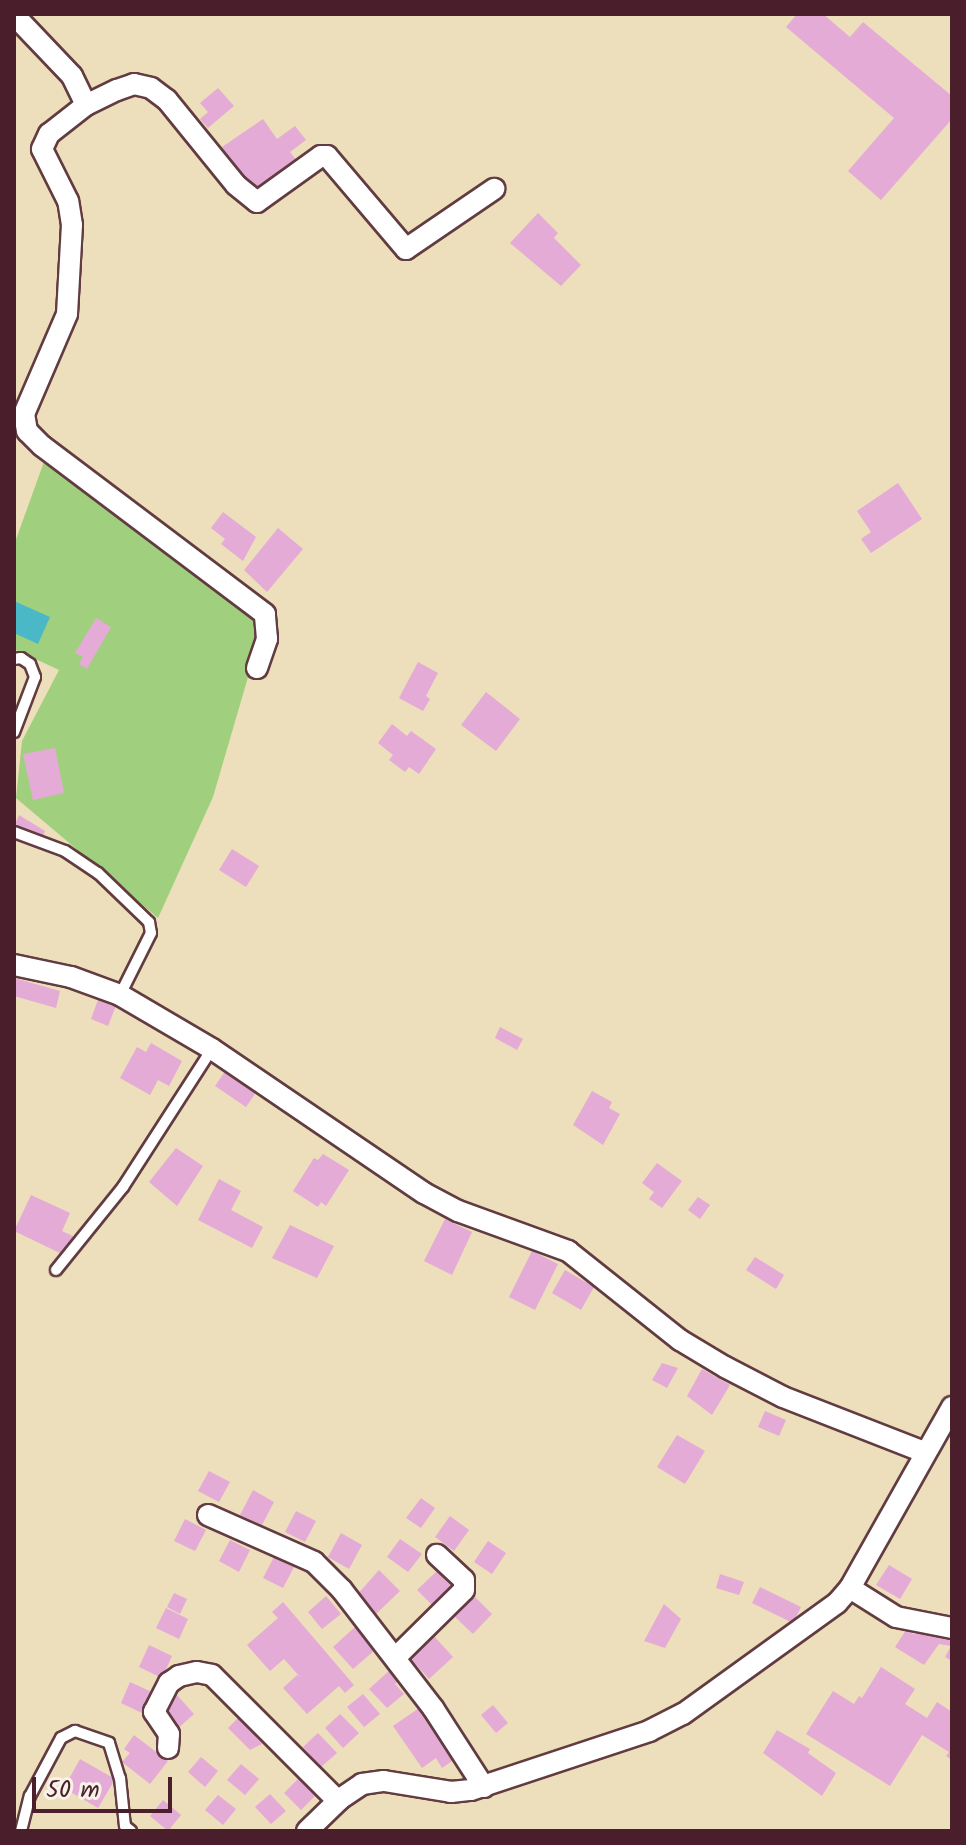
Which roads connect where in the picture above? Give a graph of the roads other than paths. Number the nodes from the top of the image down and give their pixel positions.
1 (14, 15) edge
2 (86, 105) junction
3 (494, 189) dead end
4 (14, 659) edge
5 (257, 668) dead end
6 (14, 732) edge
7 (14, 832) edge
8 (14, 965) edge
9 (120, 995) junction
10 (212, 1049) junction
11 (56, 1270) dead end
12 (952, 1407) edge
13 (924, 1452) junction
14 (208, 1515) dead end
15 (437, 1555) dead end
16 (850, 1588) junction
17 (952, 1628) edge
18 (396, 1657) junction
19 (168, 1748) dead end
20 (484, 1787) junction
21 (338, 1801) junction
22 (21, 1831) edge
23 (131, 1831) edge
24 (307, 1831) edge

1 - 2 street
2 - 3 street
2 - 5 street
4 - 6 lane
7 - 9 lane
8 - 9 street
9 - 10 street
10 - 11 lane
10 - 13 street
12 - 13 street
13 - 16 street
14 - 18 street
15 - 18 street
16 - 17 street
16 - 20 street
18 - 20 street
19 - 21 street
20 - 21 street
21 - 24 street
22 - 23 lane

